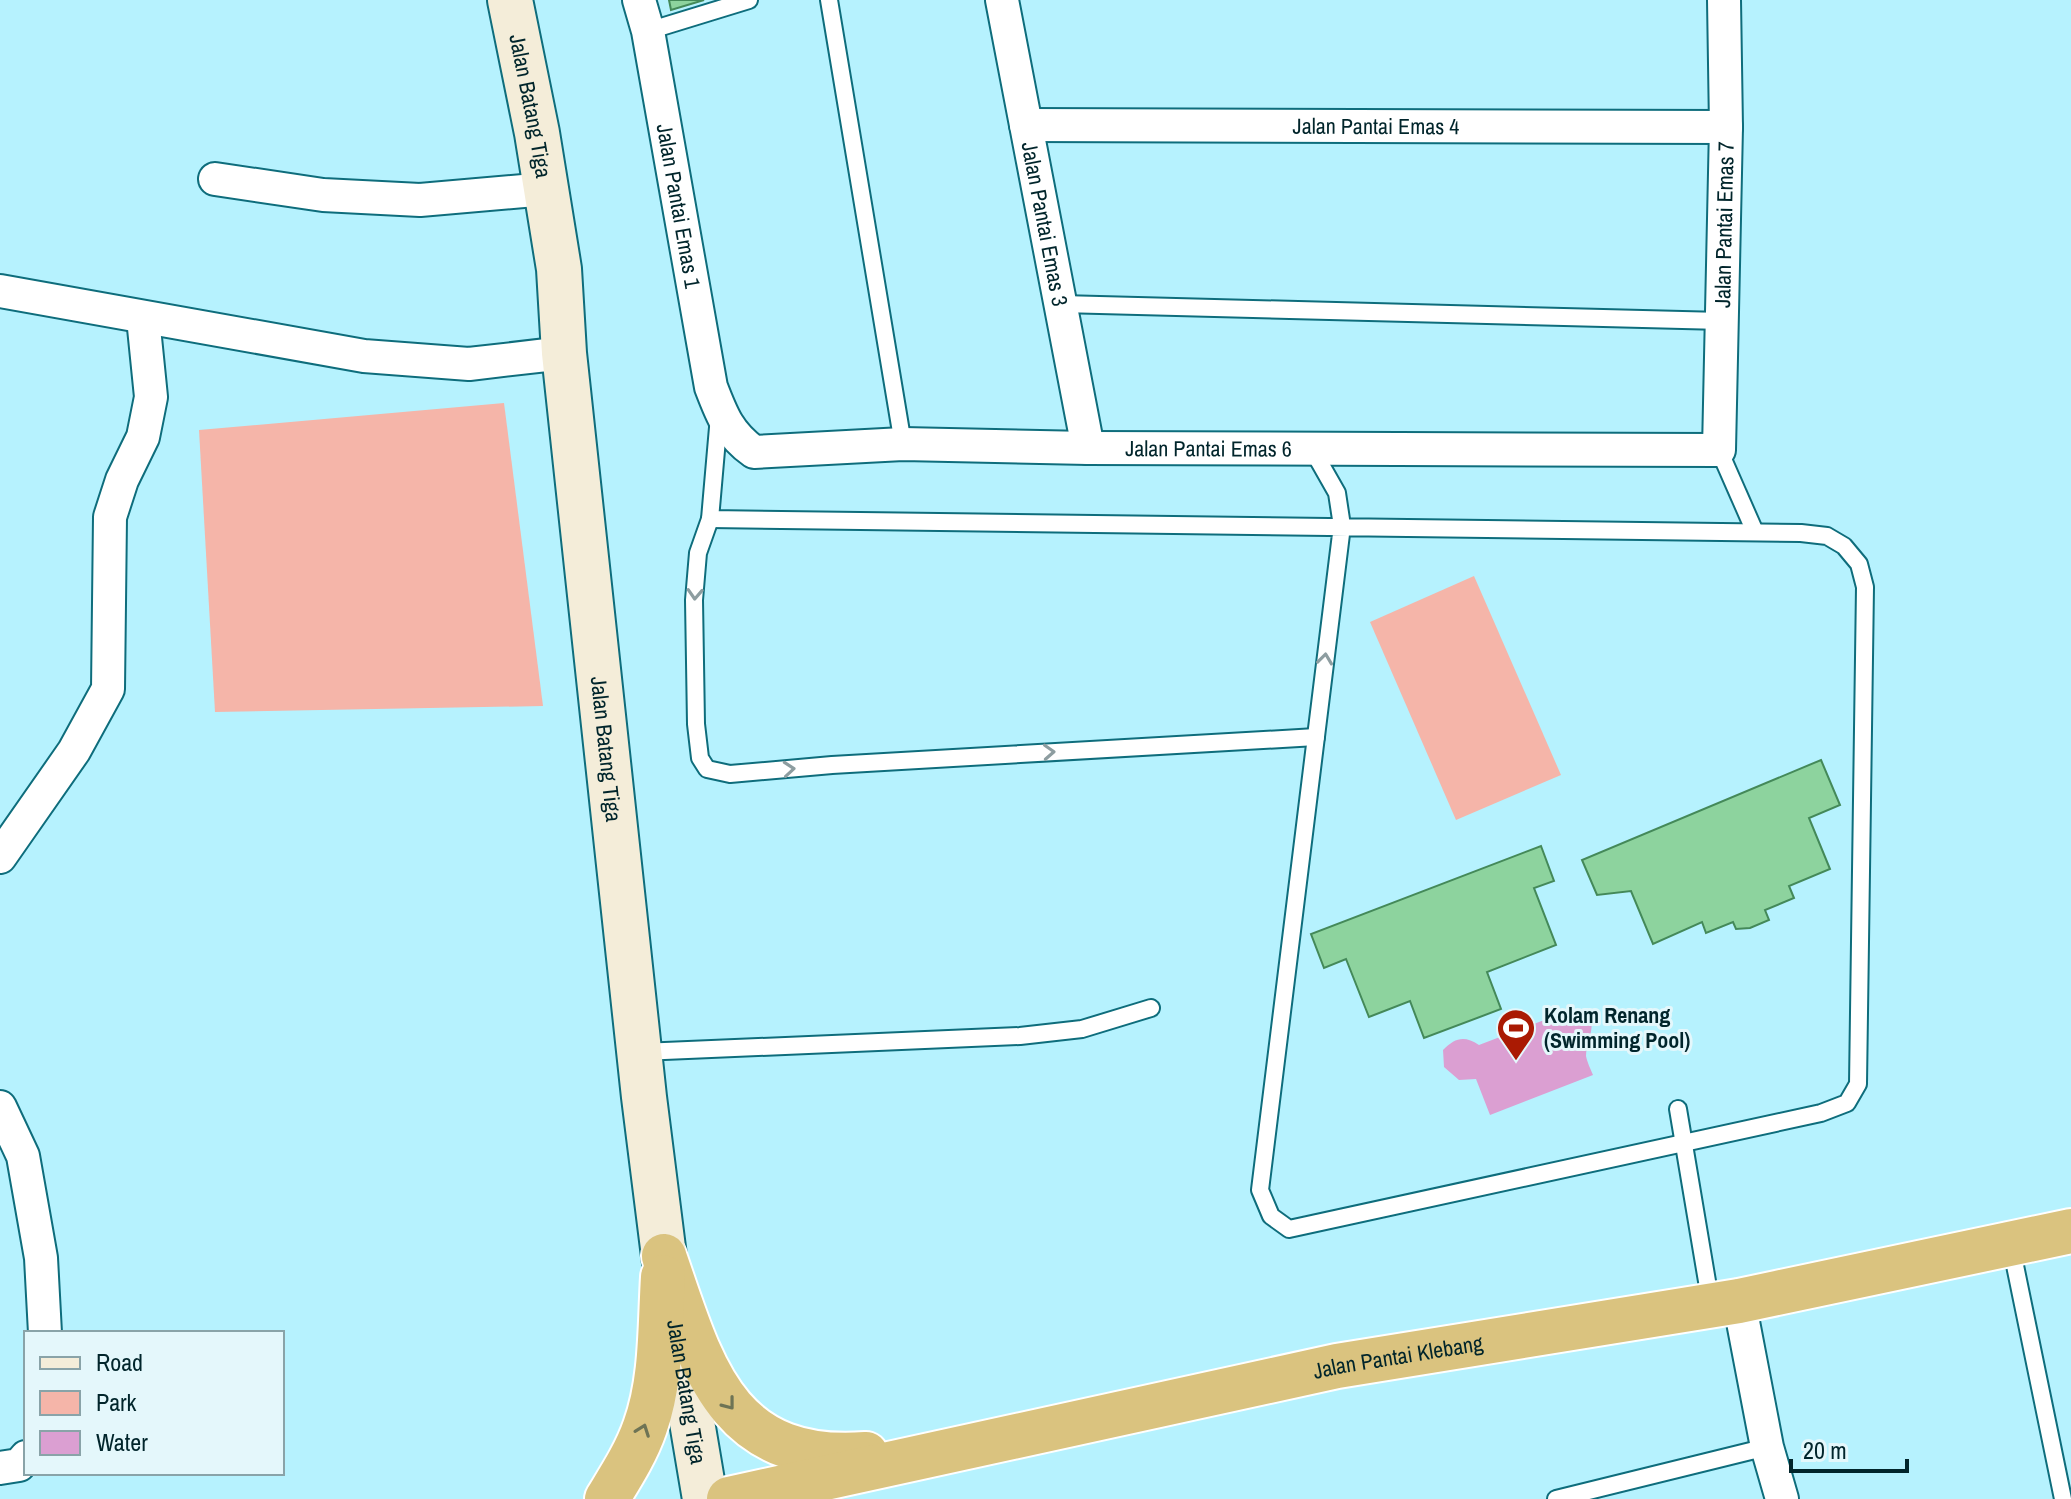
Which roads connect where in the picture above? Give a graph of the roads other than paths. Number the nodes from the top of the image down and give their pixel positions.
1 (510, 0) edge
2 (639, 0) edge
3 (749, 0) edge
4 (829, 0) edge
5 (1002, 0) edge
6 (1724, 0) edge
7 (648, 31) junction
8 (1026, 125) junction
9 (1726, 127) junction
10 (215, 179) dead end
11 (546, 189) junction
12 (0, 291) edge
13 (1061, 304) junction
14 (143, 318) junction
15 (1722, 321) junction
16 (564, 353) junction
17 (720, 410) junction
18 (903, 444) junction
19 (1088, 448) junction
20 (1312, 449) junction
21 (1719, 450) junction
22 (710, 519) junction
23 (1342, 526) junction
24 (1755, 532) junction
25 (1316, 737) junction
26 (0, 857) edge
27 (1151, 1008) dead end
28 (639, 1052) junction
29 (0, 1107) edge
30 (1678, 1109) dead end
31 (1685, 1141) junction
32 (2071, 1231) edge
33 (2011, 1245) junction
34 (664, 1256) junction
35 (1725, 1303) junction
36 (45, 1331) edge
37 (976, 1446) junction
38 (24, 1459) edge
39 (0, 1468) edge
40 (1774, 1471) edge
41 (607, 1499) edge
42 (705, 1499) edge
43 (729, 1499) edge
44 (1556, 1499) edge
45 (2063, 1499) edge

1 - 11 main road, Jalan Batang Tiga
2 - 7 street, Jalan Pantai Emas 1
3 - 7 lane
4 - 18 lane
5 - 8 street, Jalan Pantai Emas 3
6 - 9 street, Jalan Pantai Emas 7
7 - 17 street, Jalan Pantai Emas 1
8 - 9 street, Jalan Pantai Emas 4
8 - 13 street, Jalan Pantai Emas 3
9 - 15 street, Jalan Pantai Emas 7
10 - 11 street
11 - 16 main road, Jalan Batang Tiga
12 - 14 street
13 - 15 lane
13 - 19 street, Jalan Pantai Emas 3
14 - 16 street
14 - 26 street
15 - 21 street, Jalan Pantai Emas 7
16 - 28 main road, Jalan Batang Tiga
17 - 18 street, Jalan Pantai Emas 6
17 - 22 lane
18 - 19 street, Jalan Pantai Emas 6
19 - 20 street, Jalan Pantai Emas 6
20 - 21 street, Jalan Pantai Emas 6
20 - 23 lane
21 - 24 lane
22 - 23 lane
22 -> 25 lane
23 - 24 lane
25 -> 23 lane
24 - 31 lane
25 - 31 lane
27 - 28 lane
28 - 34 main road, Jalan Batang Tiga
29 - 36 street
30 - 31 lane
31 - 35 lane
32 - 33 highway, Jalan Pantai Klebang
33 - 35 highway, Jalan Pantai Klebang
33 - 45 lane
34 -> 37 highway
41 -> 34 highway
34 - 42 main road, Jalan Batang Tiga
35 - 37 highway, Jalan Pantai Klebang
35 - 40 street
37 - 43 highway, Jalan Pantai Klebang
38 - 39 street
40 - 44 lane

